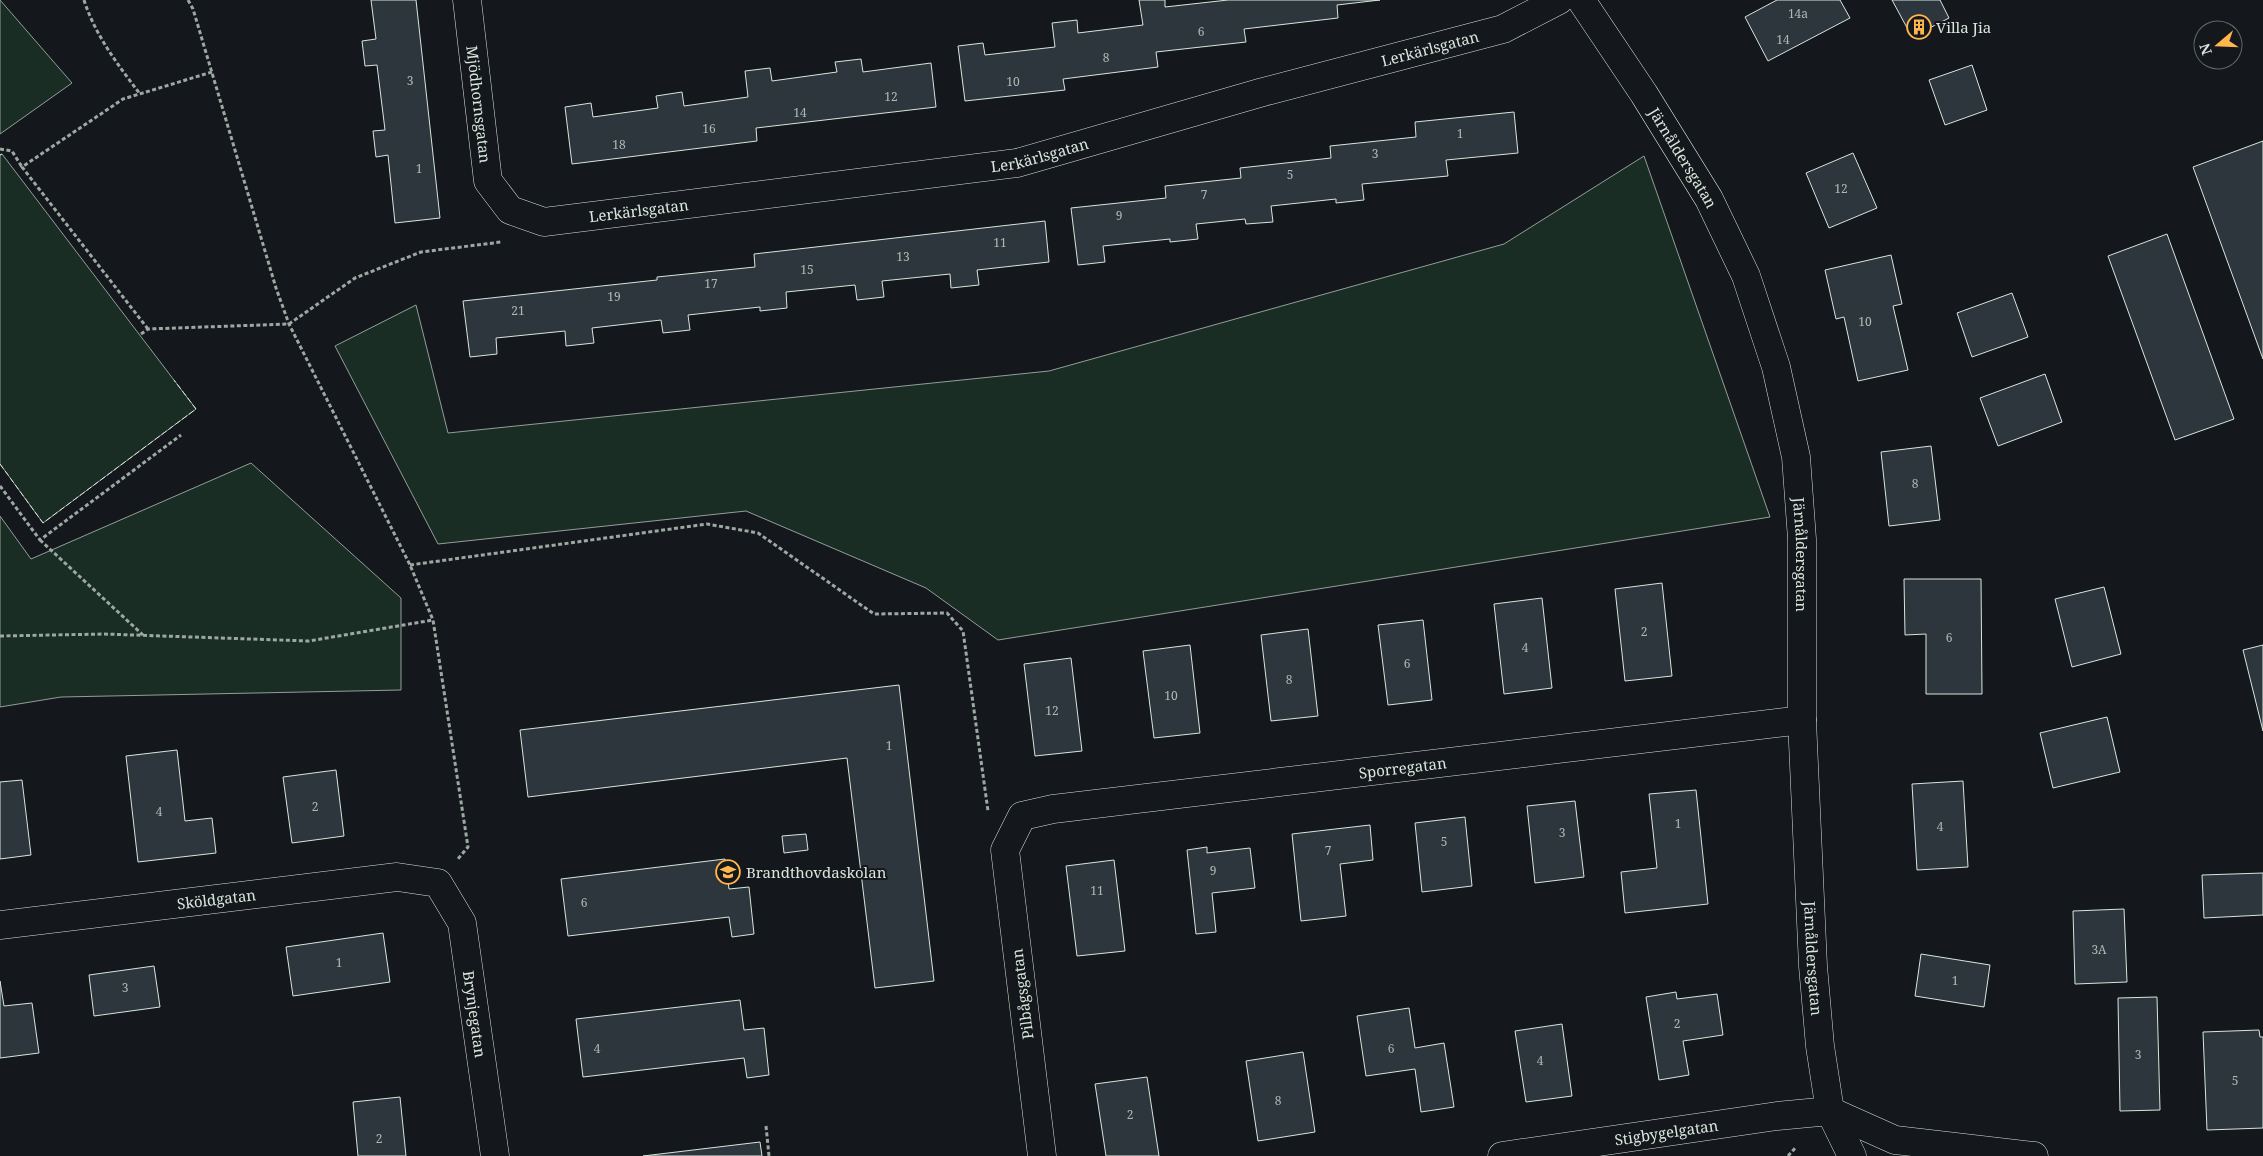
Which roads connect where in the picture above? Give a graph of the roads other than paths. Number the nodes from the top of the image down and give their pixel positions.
1 (467, 0) edge
2 (1559, 0) edge
3 (1581, 0) edge
4 (508, 207) joint
5 (1802, 720) junction
6 (1009, 842) joint
7 (435, 883) joint
8 (0, 925) edge
9 (1830, 1111) junction
10 (495, 1156) edge
11 (1042, 1156) edge
12 (1502, 1156) edge
13 (1852, 1156) edge
14 (2034, 1156) edge

1 - 4 street, Mjödhornsgatan
2 - 4 street, Lerkärlsgatan
3 - 5 street, Järnåldersgatan
5 - 6 street, Sporregatan
5 - 9 street, Järnåldersgatan
6 - 11 street, Pilbågsgatan
7 - 8 street, Sköldgatan
7 - 10 street, Brynjegatan
9 - 12 street, Stigbygelgatan
9 - 13 street, Järnåldersgatan
9 - 14 street

